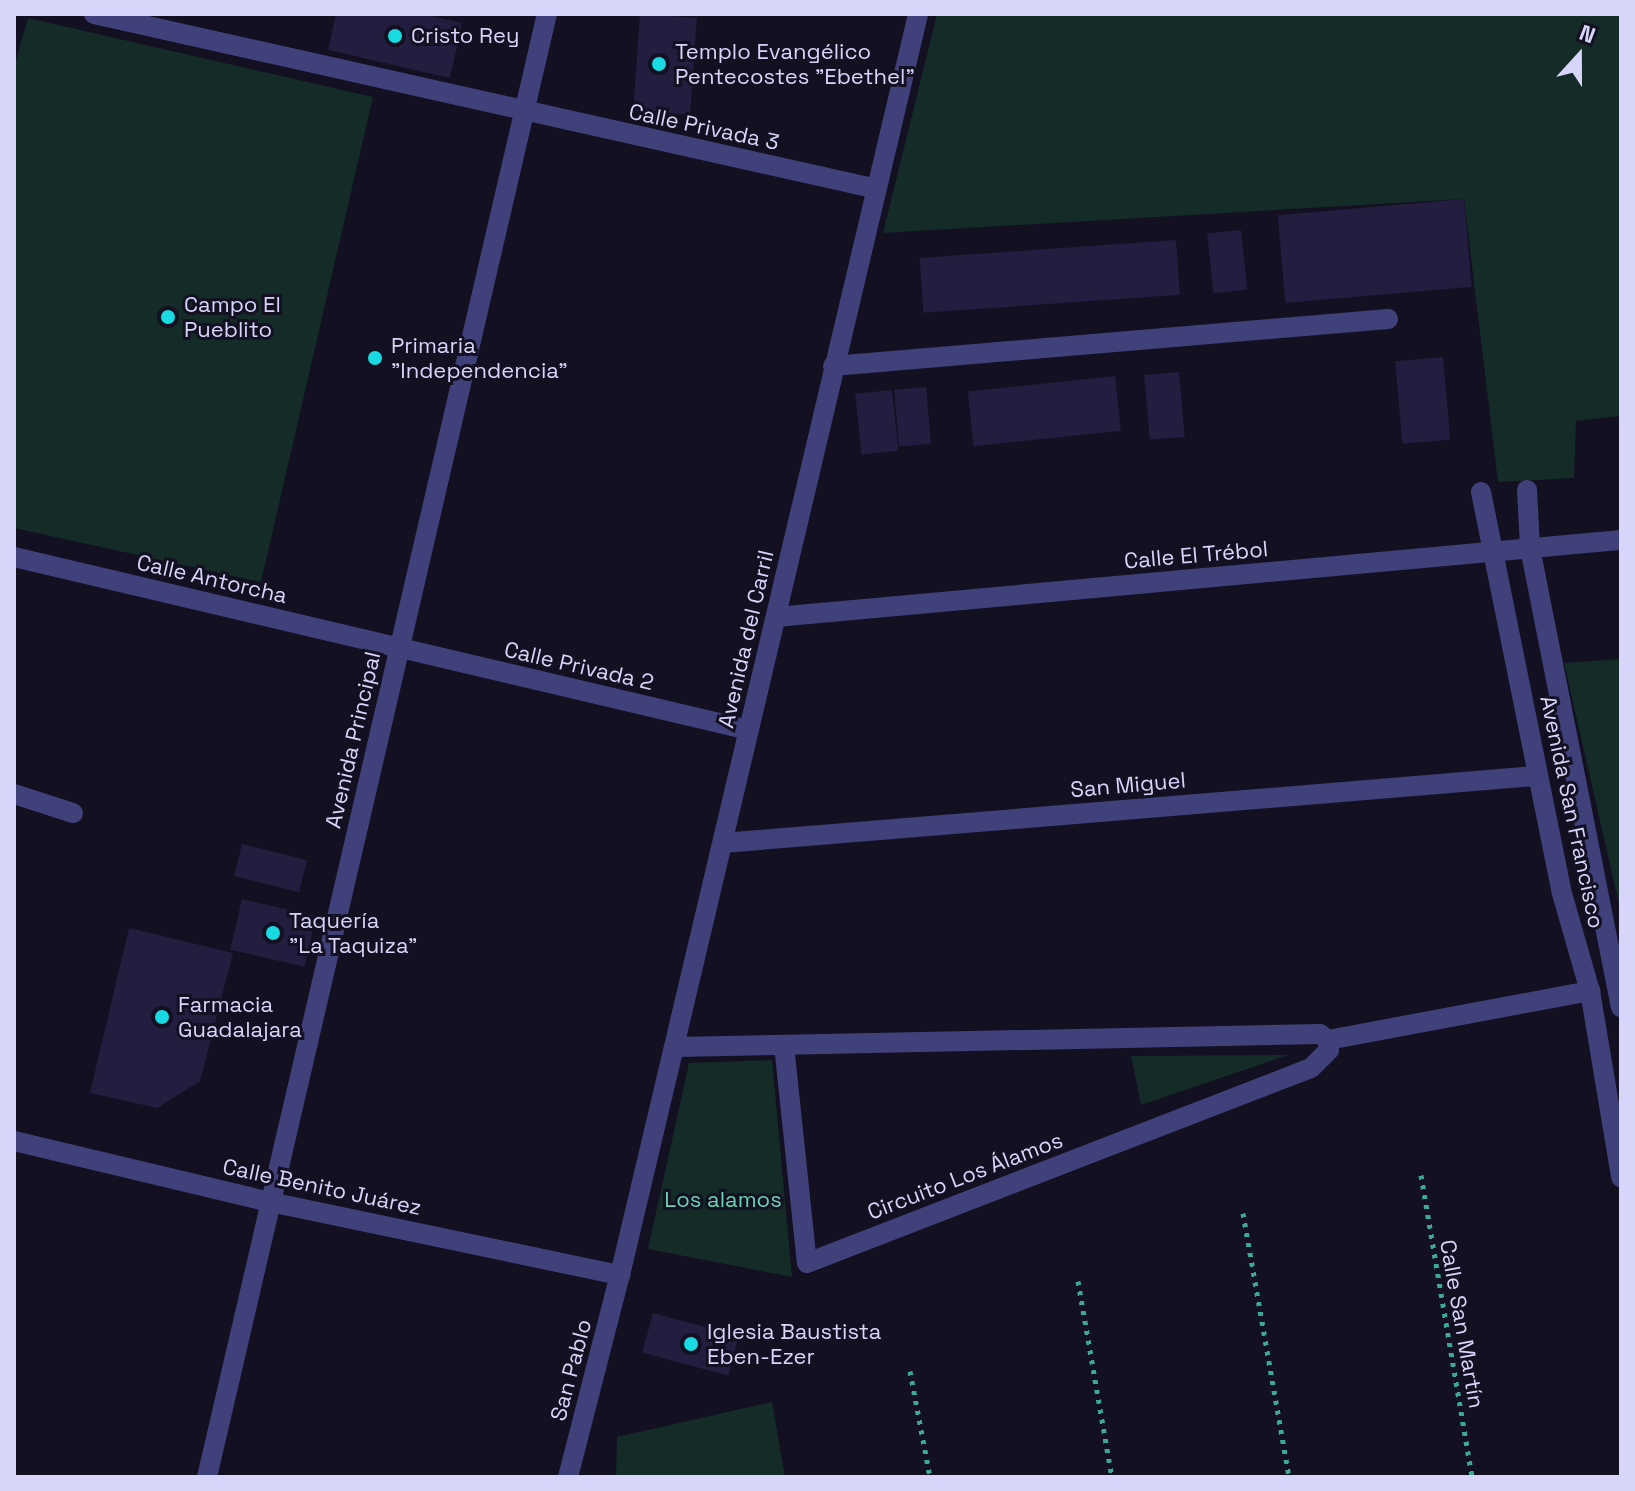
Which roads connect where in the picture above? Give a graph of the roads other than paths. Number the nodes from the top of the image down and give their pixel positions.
1 (94, 14) edge
2 (547, 14) edge
3 (918, 14) edge
4 (525, 113) junction
5 (873, 188) junction
6 (1388, 319) dead end
7 (833, 366) junction
8 (1527, 490) dead end
9 (1481, 492) dead end
10 (1621, 540) edge
11 (1530, 548) junction
12 (1496, 551) junction
13 (14, 557) edge
14 (776, 617) junction
15 (399, 648) junction
16 (749, 730) junction
17 (1536, 776) junction
18 (14, 794) edge
19 (73, 813) dead end
20 (723, 843) junction
21 (1594, 883) junction
22 (1561, 890) junction
23 (1619, 985) edge
24 (1590, 991) junction
25 (1621, 1007) edge
26 (1328, 1040) junction
27 (784, 1045) junction
28 (674, 1047) junction
29 (14, 1141) edge
30 (1621, 1177) edge
31 (270, 1202) junction
32 (620, 1275) junction
33 (207, 1477) edge
34 (568, 1477) edge

1 - 4 street, Calle Privada 3
2 - 4 street, Avenida Principal
3 - 5 street, Avenida del Carril
4 - 5 street, Calle Privada 3
4 - 15 street, Avenida Principal
5 - 7 street, Avenida del Carril
6 - 7 street
7 - 14 street, Avenida del Carril
8 - 11 street, Avenida San Francisco
9 - 12 street, Avenida San Francisco
10 - 11 street, Calle El Trébol
11 - 12 street, Calle El Trébol
11 - 21 street, Avenida San Francisco
12 - 14 street, Calle El Trébol
12 - 17 street, Avenida San Francisco
13 - 15 street, Calle Antorcha
14 - 16 street, Avenida del Carril
15 - 16 street, Calle Privada 2
15 - 31 street, Avenida Principal
16 - 20 street, Avenida del Carril
17 - 20 street, San Miguel
17 - 22 street, Avenida San Francisco
18 - 19 street
20 - 28 street, Avenida del Carril
21 - 22 street
21 - 23 street, Avenida San Francisco
22 - 24 street, Avenida San Francisco
23 - 25 street, Avenida San Francisco
24 - 26 street
24 - 30 street, Avenida San Francisco
26 - 27 street
26 - 27 street, Circuito Los Álamos
27 - 28 street
28 - 32 street, Avenida del Carril
29 - 31 street, Calle Benito Juárez
31 - 32 street, Calle Benito Juárez
31 - 33 street, Avenida Principal
32 - 34 street, San Pablo

